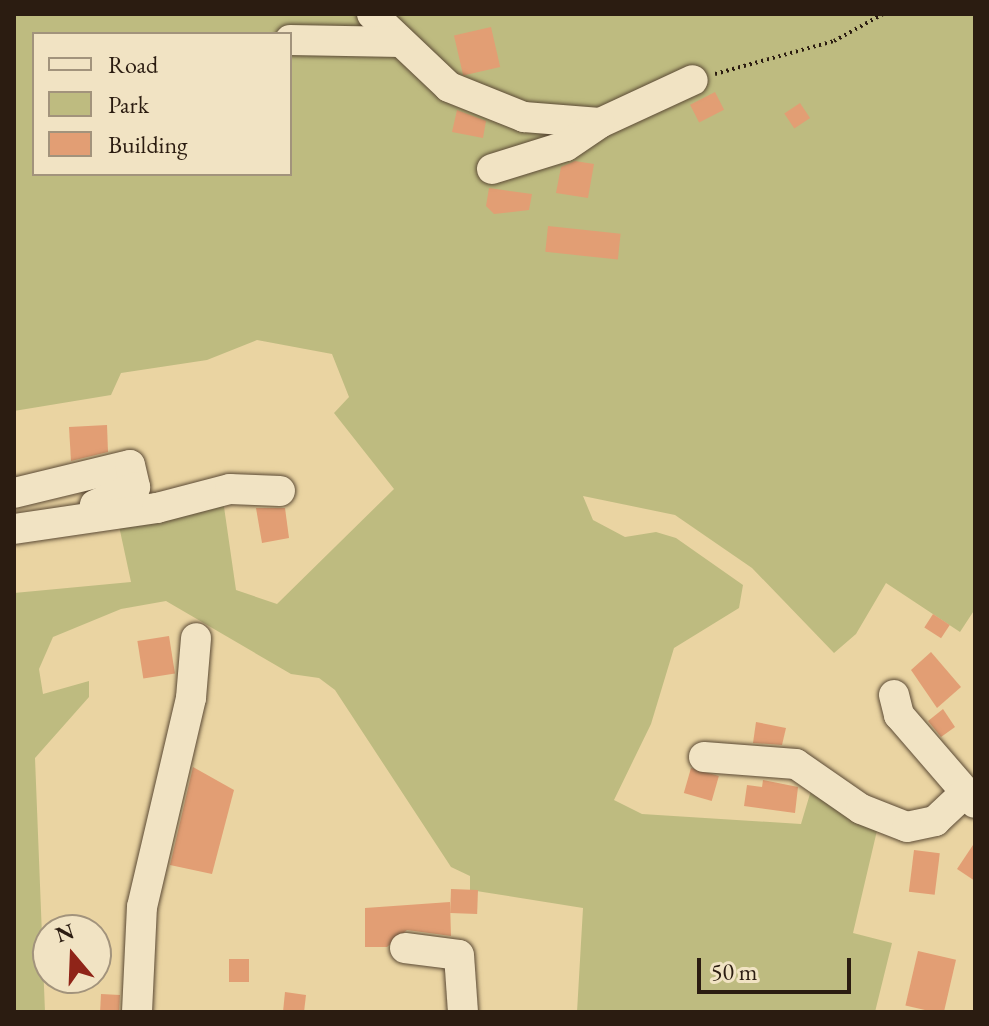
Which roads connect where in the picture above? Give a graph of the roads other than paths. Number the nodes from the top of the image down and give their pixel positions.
1 (372, 14) edge
2 (292, 40) edge
3 (401, 42) junction
4 (693, 80) road end
5 (600, 123) junction
6 (492, 169) dead end
7 (280, 491) dead end
8 (14, 493) edge
9 (52, 521) junction
10 (14, 529) edge
11 (196, 638) dead end
12 (894, 695) dead end
13 (704, 757) dead end
14 (970, 797) edge
15 (405, 948) dead end
16 (137, 1012) edge
17 (463, 1012) edge

1 - 3 street
2 - 3 street
3 - 5 street
4 - 5 street
5 - 6 street
7 - 9 street
8 - 9 street
9 - 10 street
11 - 16 street
12 - 14 street
13 - 14 street
15 - 17 street

